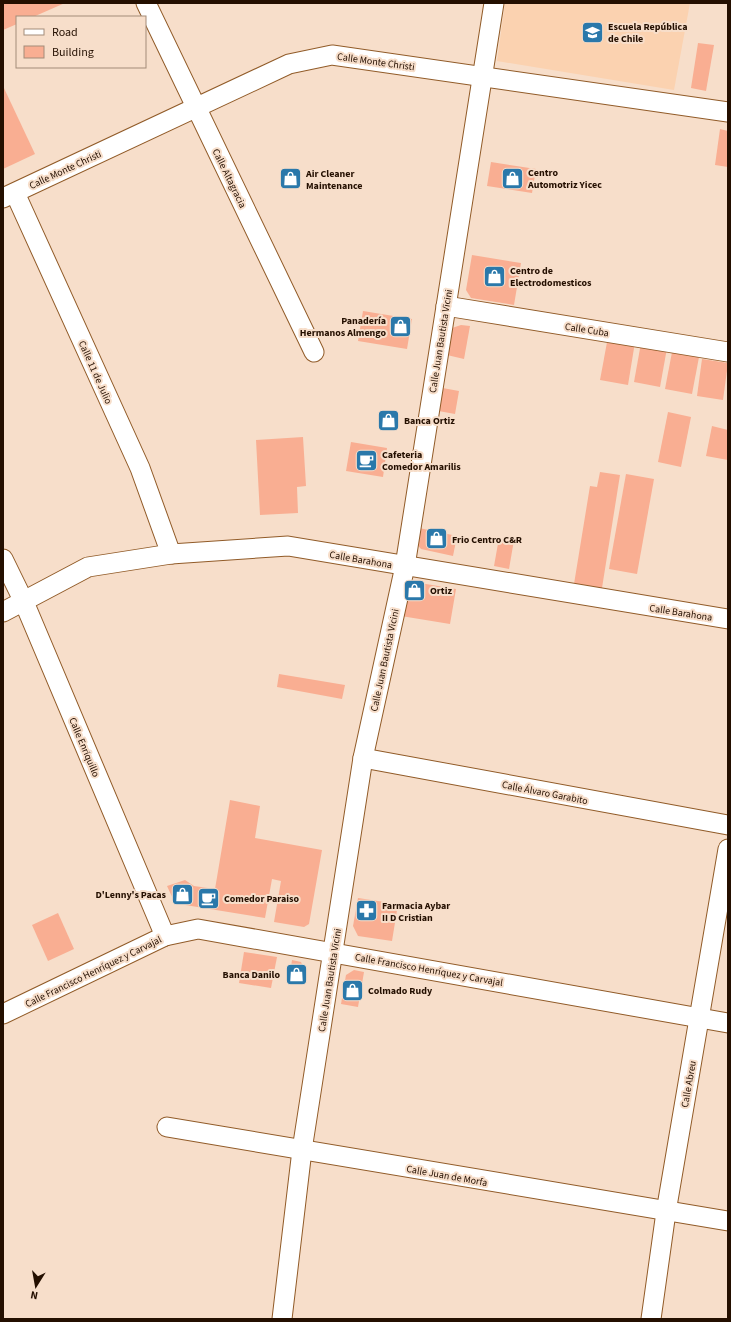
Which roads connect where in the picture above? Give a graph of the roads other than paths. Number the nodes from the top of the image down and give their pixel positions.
1 (146, 3) edge
2 (494, 3) edge
3 (483, 76) junction
4 (196, 108) junction
5 (728, 112) edge
6 (9, 196) edge
7 (446, 306) junction
8 (314, 352) dead end
9 (728, 352) edge
10 (171, 554) junction
11 (3, 559) edge
12 (405, 566) junction
13 (24, 602) junction
14 (3, 612) edge
15 (728, 619) edge
16 (363, 758) junction
17 (728, 826) edge
18 (728, 849) edge
19 (165, 936) junction
20 (333, 952) junction
21 (3, 1014) edge
22 (700, 1018) junction
23 (728, 1023) edge
24 (167, 1127) dead end
25 (302, 1150) junction
26 (666, 1212) junction
27 (728, 1221) edge
28 (282, 1319) edge
29 (651, 1319) edge

1 - 4 street, Calle Altagracia
2 - 3 street, Calle Juan Bautista Vicini
3 - 4 street, Calle Monte Christi
3 - 5 street, Calle Monte Christi
3 - 7 street, Calle Juan Bautista Vicini
4 - 6 street, Calle Monte Christi
4 - 8 street, Calle Altagracia
6 - 10 street, Calle 11 de Julio
7 - 9 street, Calle Cuba
7 - 12 street, Calle Juan Bautista Vicini
10 - 12 street, Calle Barahona
10 - 13 street, Calle Barahona
11 - 13 street, Calle Enriquillo
12 - 15 street, Calle Barahona
12 - 16 street, Calle Juan Bautista Vicini
13 - 14 street, Calle Barahona
13 - 19 street, Calle Enriquillo
16 - 17 street, Calle Álvaro Garabito
16 - 20 street, Calle Juan Bautista Vicini
18 - 22 street, Calle Abreu
19 - 20 street, Calle Francisco Henríquez y Carvajal
19 - 21 street, Calle Francisco Henríquez y Carvajal
20 - 22 street, Calle Francisco Henríquez y Carvajal
20 - 25 street, Calle Juan Bautista Vicini
22 - 23 street, Calle Francisco Henríquez y Carvajal
22 - 26 street, Calle Abreu
24 - 25 street, Calle Juan de Morfa
25 - 26 street, Calle Juan de Morfa
25 - 28 street, Calle Juan Bautista Vicini
26 - 27 street, Calle Juan de Morfa
26 - 29 street, Calle Abreu

